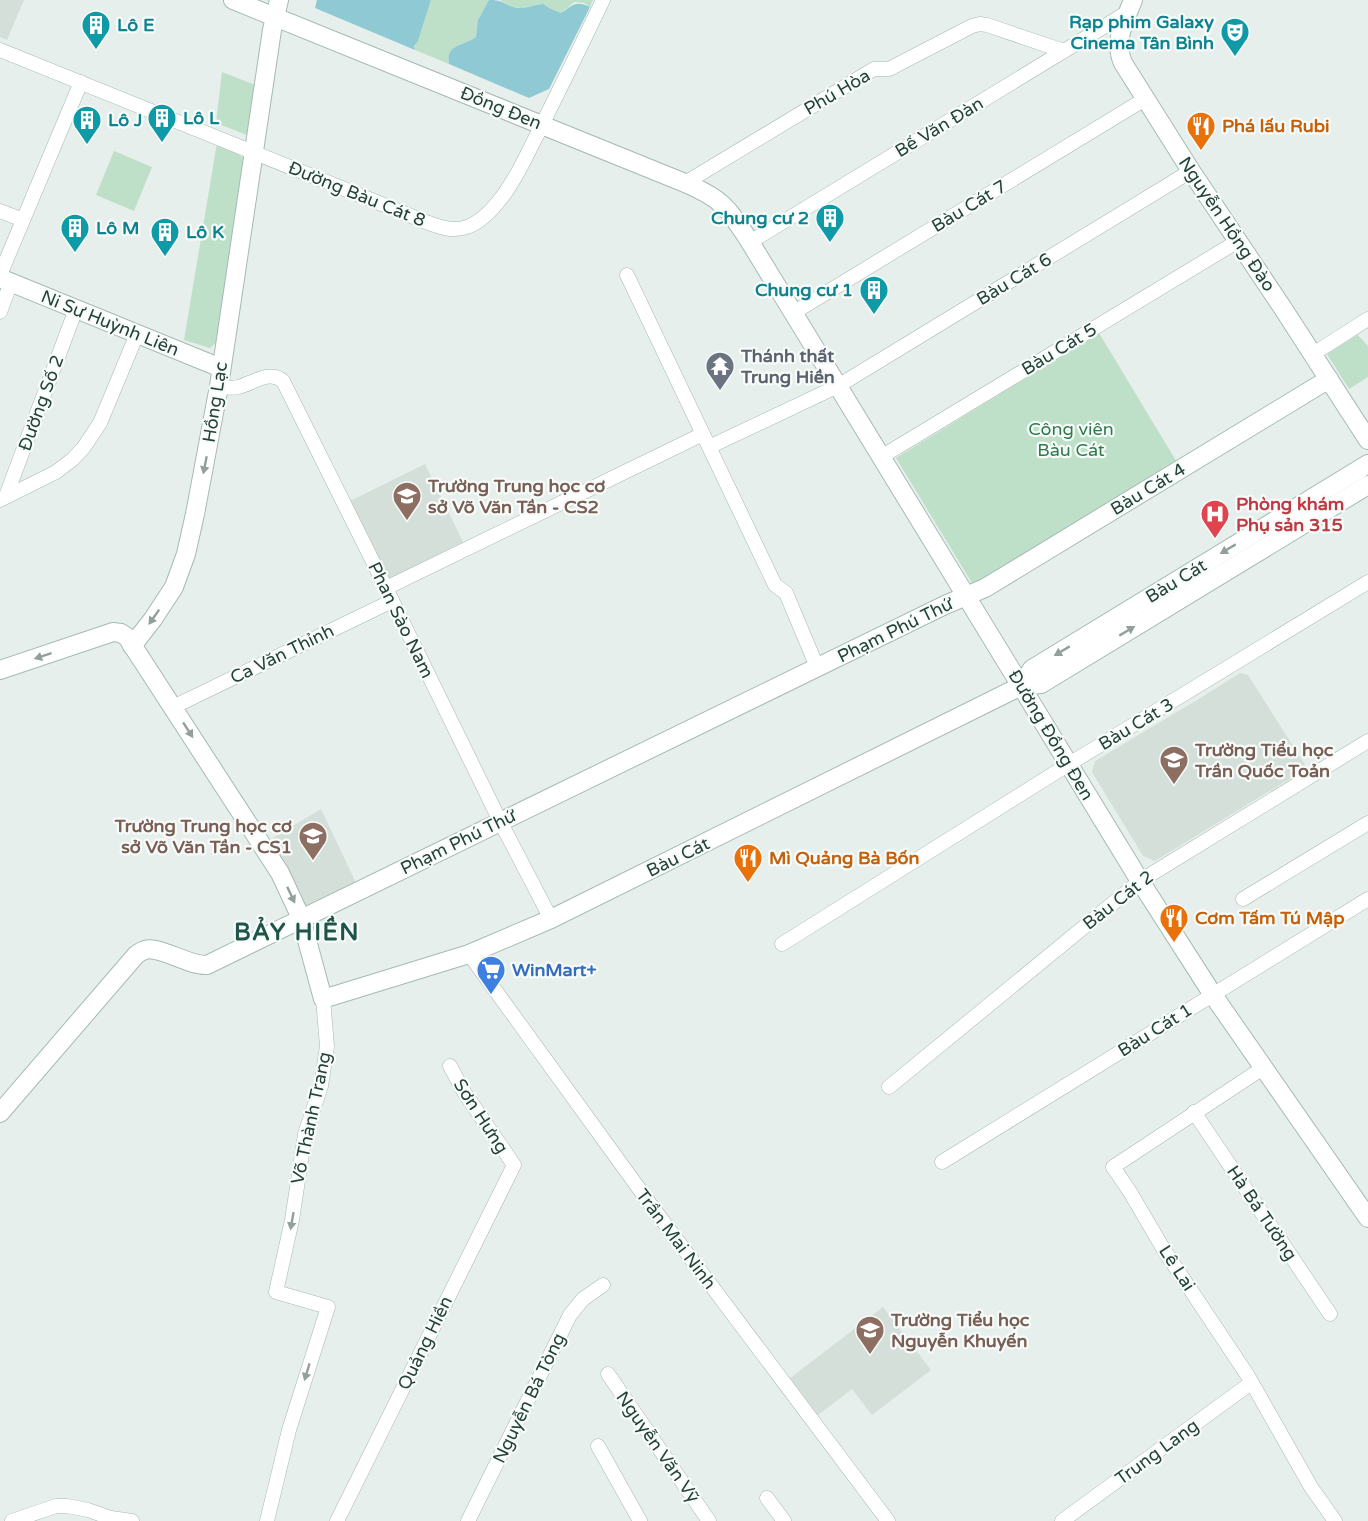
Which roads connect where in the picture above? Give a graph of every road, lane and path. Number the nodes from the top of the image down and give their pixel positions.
1 (232, 0) edge
2 (603, 0) edge
3 (1131, 6) edge
4 (277, 8) edge
5 (0, 50) edge
6 (1064, 51) junction
7 (81, 82) junction
8 (1144, 99) junction
9 (542, 125) junction
10 (254, 153) junction
11 (1191, 171) junction
12 (685, 183) junction
13 (0, 211) edge
14 (23, 220) junction
15 (1238, 241) junction
16 (750, 242) junction
17 (627, 275) dead end
18 (4, 278) edge
19 (76, 309) junction
20 (0, 312) edge
21 (793, 313) junction
22 (1368, 319) edge
23 (137, 334) junction
24 (1313, 354) junction
25 (220, 377) junction
26 (1329, 379) junction
27 (838, 386) junction
28 (703, 434) junction
29 (1368, 440) edge
30 (709, 447) junction
31 (881, 457) junction
32 (1368, 464) edge
33 (1368, 485) edge
34 (3, 498) edge
35 (1199, 577) junction
36 (1368, 582) edge
37 (389, 594) junction
38 (966, 596) junction
39 (132, 646) junction
40 (818, 667) junction
41 (0, 670) edge
42 (1021, 686) junction
43 (173, 707) junction
44 (1368, 741) edge
45 (1069, 764) junction
46 (500, 821) junction
47 (1368, 823) edge
48 (1140, 881) junction
49 (1243, 899) dead end
50 (1368, 899) edge
51 (301, 918) junction
52 (551, 919) junction
53 (782, 944) dead end
54 (469, 954) junction
55 (1213, 995) junction
56 (323, 999) junction
57 (450, 1066) dead end
58 (1263, 1068) junction
59 (889, 1087) dead end
60 (1194, 1112) junction
61 (0, 1113) edge
62 (942, 1162) dead end
63 (514, 1165) joint
64 (1368, 1218) edge
65 (603, 1285) dead end
66 (1330, 1314) dead end
67 (608, 1374) dead end
68 (1251, 1383) junction
69 (598, 1446) dead end
70 (767, 1498) dead end
71 (111, 1519) edge
72 (12, 1521) edge
73 (132, 1521) edge
74 (267, 1521) edge
75 (337, 1521) edge
76 (468, 1521) edge
77 (640, 1521) edge
78 (709, 1521) edge
79 (784, 1521) edge
80 (888, 1521) edge
81 (1062, 1521) edge
82 (1335, 1521) edge

1 - 4 street, Đồng Đen
2 - 9 street, Đường Bàu Cát 8
3 - 6 street, Bế Văn Đàn
3 - 8 street, Nguyễn Hồng Đào
4 - 9 street, Đồng Đen
4 - 10 street, Hồng Lạc
5 - 7 street, Đường Bàu Cát 8
6 - 12 street, Phú Hòa
6 - 16 street, Bế Văn Đàn
7 - 10 street, Đường Bàu Cát 8
7 - 14 street
8 - 11 street, Nguyễn Hồng Đào
8 - 21 street, Bàu Cát 7
9 - 10 street, Đường Bàu Cát 8
9 - 12 street, Đồng Đen
10 - 25 street, Hồng Lạc
11 - 15 street, Nguyễn Hồng Đào
11 - 27 street, Bàu Cát 6
12 - 16 street, Đồng Đen
13 - 14 street
14 - 18 street
15 - 24 street, Nguyễn Hồng Đào
15 - 31 street, Bàu Cát 5
16 - 21 street, Đường Đồng Đen
17 - 28 street
18 - 19 street, Ni Sư Huỳnh Liên
18 - 20 street
19 - 23 street, Ni Sư Huỳnh Liên
19 - 34 street, Đường Số 2
21 - 27 street, Đường Đồng Đen
22 - 24 street
23 - 25 street, Ni Sư Huỳnh Liên
23 - 34 street
24 - 26 street, Nguyễn Hồng Đào
25 - 37 street, Phan Sào Nam
25 -> 39 street, Hồng Lạc
26 - 29 street, Nguyễn Hồng Đào
26 - 38 street, Bàu Cát 4
27 - 30 street, Bàu Cát 6
27 - 31 street, Đường Đồng Đen
28 - 30 street
28 - 37 street, Ca Văn Thỉnh
30 - 40 street
31 - 38 street, Đường Đồng Đen
32 -> 35 street, Bàu Cát
33 - 35 street, Bàu Cát
35 - 42 street, Bàu Cát
36 - 45 street, Bàu Cát 3
37 - 43 street, Ca Văn Thỉnh
37 - 46 street, Phan Sào Nam
38 - 40 street, Phạm Phú Thứ
38 - 42 street, Đường Đồng Đen
39 -> 41 street
39 - 43 street, Võ Thành Trang
40 - 46 street, Phạm Phú Thứ
42 - 45 street, Đường Đồng Đen
42 - 52 street, Bàu Cát
43 -> 51 street, Võ Thành Trang
44 - 48 street, Bàu Cát 2
45 - 48 street, Đường Đồng Đen
45 - 53 street, Bàu Cát 3
46 - 51 street, Phạm Phú Thứ
46 - 52 street, Phan Sào Nam
47 - 49 street
48 - 55 street, Đường Đồng Đen
48 - 59 street, Bàu Cát 2
50 - 55 street, Bàu Cát 1
51 - 56 street, Võ Thành Trang
51 - 61 street, Phạm Phú Thứ
52 - 54 street, Bàu Cát
54 - 56 street, Bàu Cát
54 - 80 street, Trần Mai Ninh
55 - 58 street, Đường Đồng Đen
55 - 62 street, Bàu Cát 1
56 -> 74 street, Võ Thành Trang
57 - 63 street, Sơn Hưng
58 - 60 street, Lê Lai
58 - 64 street, Đường Đồng Đen
60 - 66 street, Hà Bá Tường
60 - 68 street, Lê Lai
63 - 75 street, Quảng Hiền
65 - 76 street, Nguyễn Bá Tòng
67 - 78 street, Nguyễn Văn Vỹ
68 - 81 street, Trung Lang
68 - 82 street, Lê Lai
69 - 77 street
70 - 79 street
71 - 72 street
71 - 73 street

